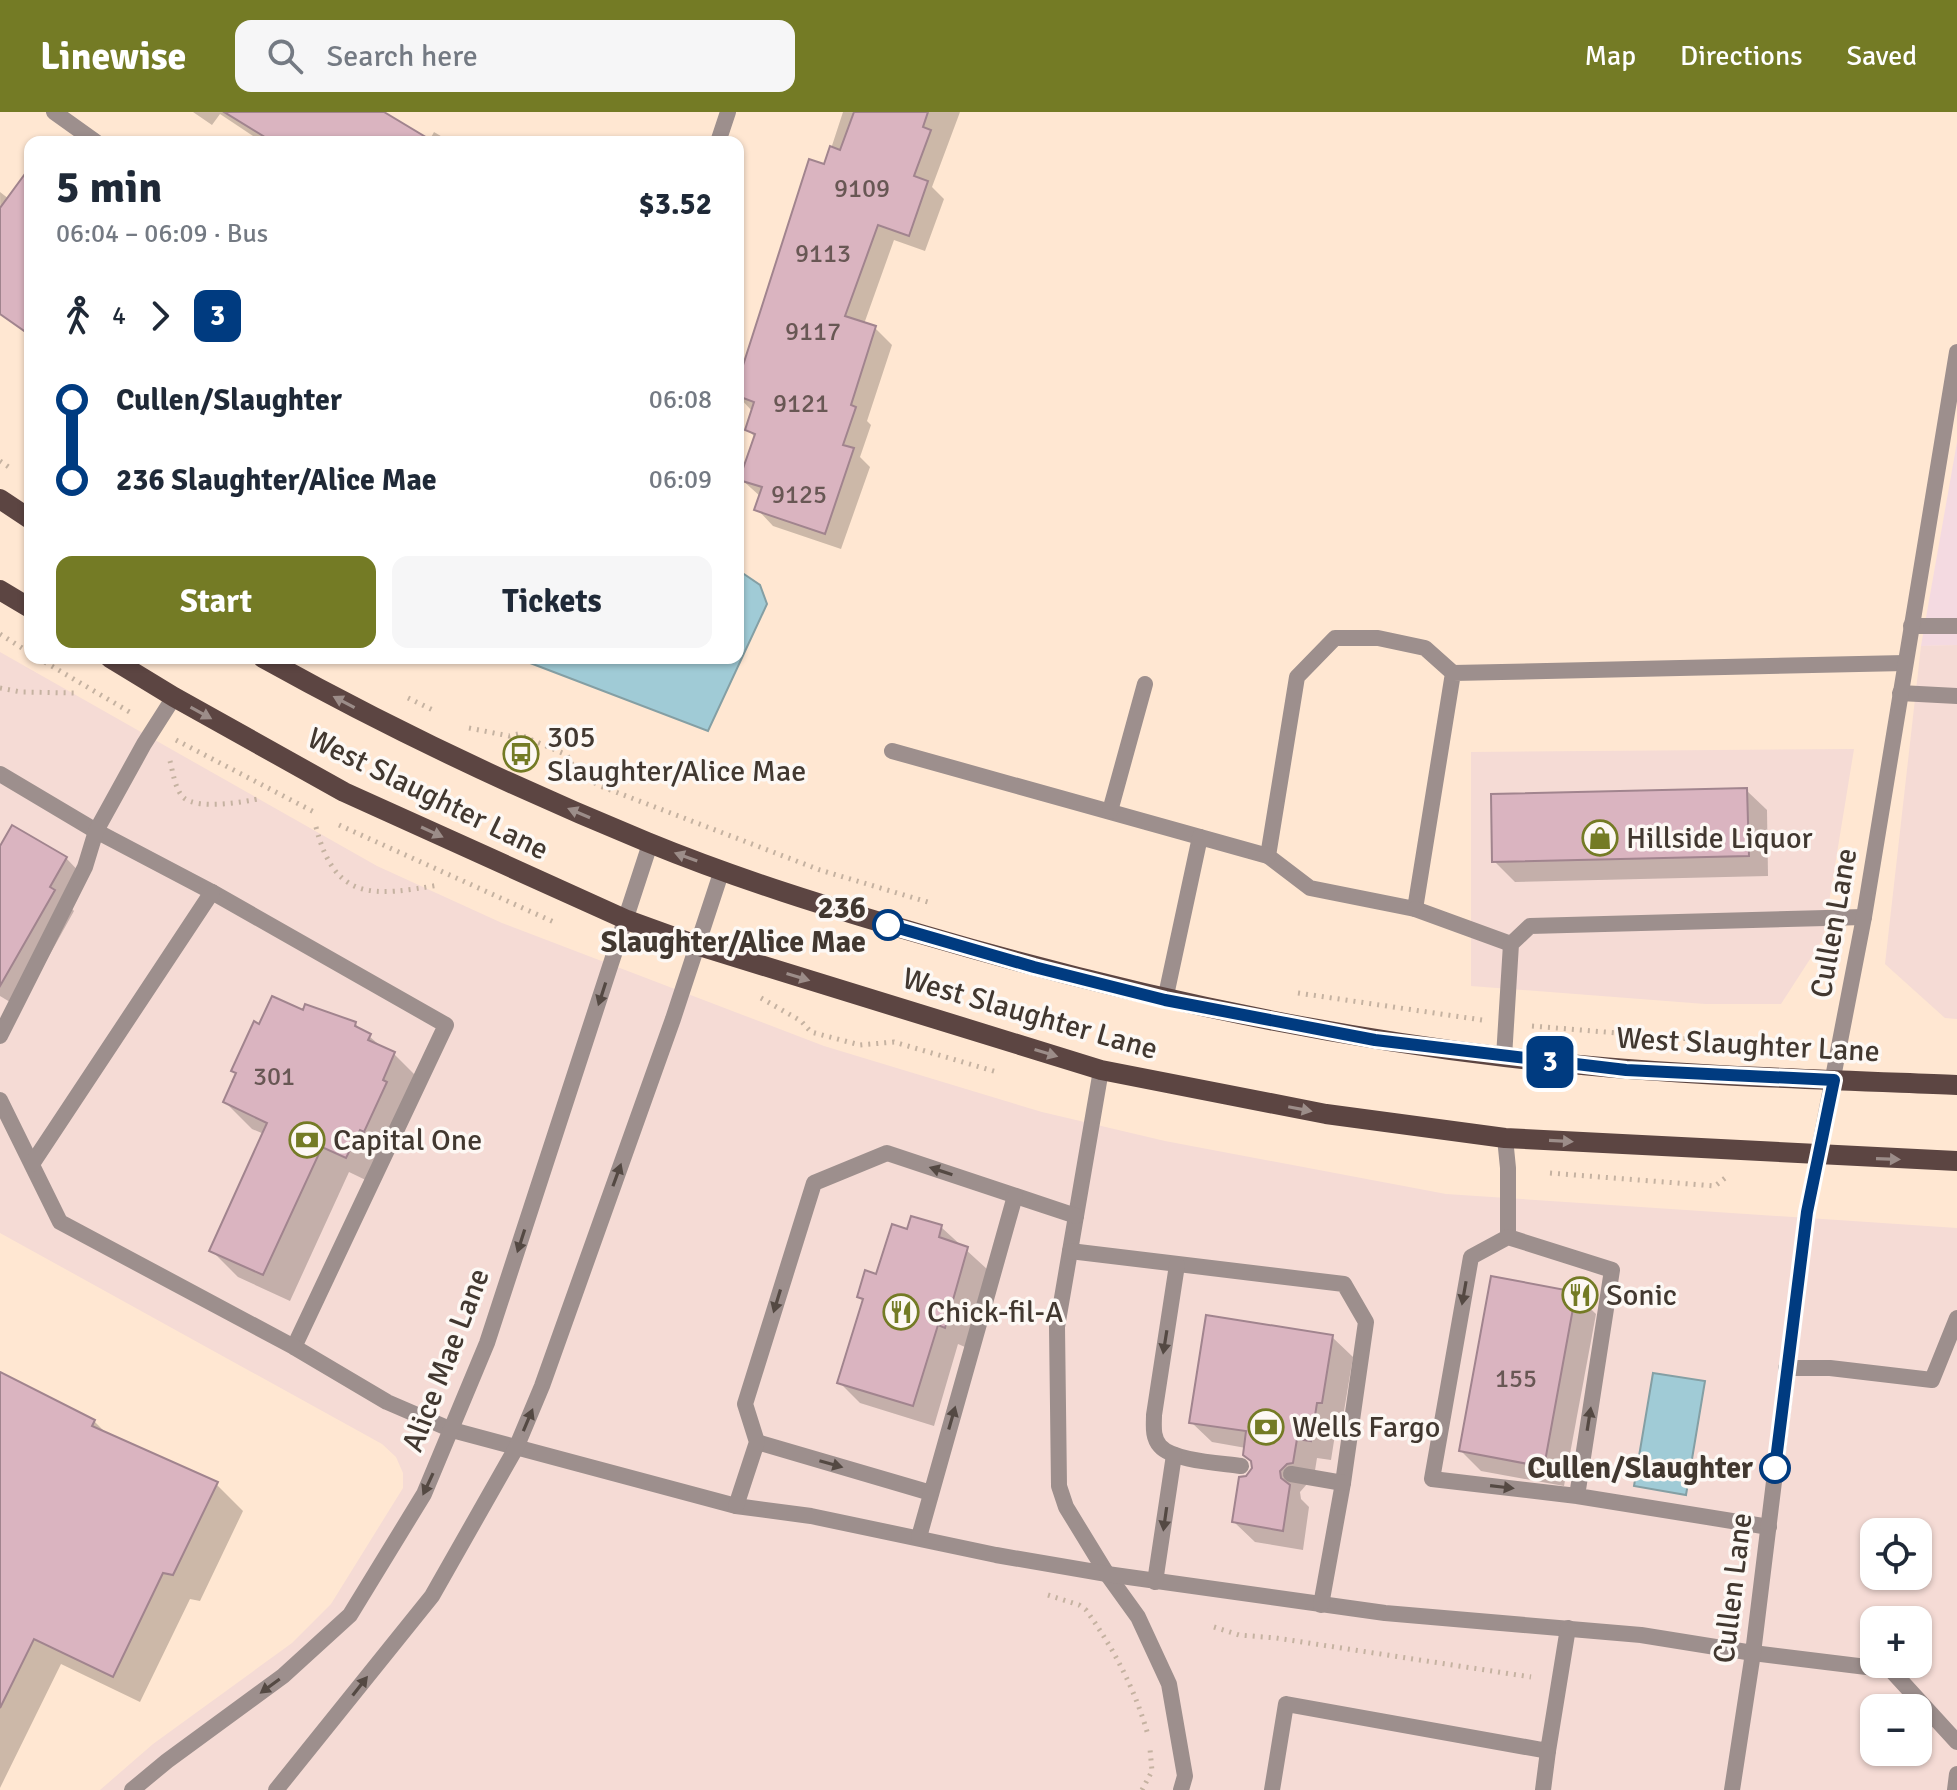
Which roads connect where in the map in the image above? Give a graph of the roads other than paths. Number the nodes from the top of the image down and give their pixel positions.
1 (54, 112) edge
2 (728, 112) edge
3 (88, 136) edge
4 (720, 136) edge
5 (1957, 352) edge
6 (0, 499) edge
7 (24, 515) edge
8 (0, 590) edge
9 (24, 604) edge
10 (1911, 626) junction
11 (1957, 626) edge
12 (1905, 663) junction
13 (120, 664) edge
14 (274, 664) edge
15 (1453, 673) junction
16 (1145, 684) dead end
17 (1900, 693) junction
18 (1957, 696) edge
19 (174, 697) junction
20 (892, 751) dead end
21 (0, 774) edge
22 (1110, 811) junction
23 (96, 831) junction
24 (1200, 837) junction
25 (650, 844) junction
26 (1268, 856) junction
27 (722, 870) junction
28 (212, 892) junction
29 (1415, 909) junction
30 (1864, 917) junction
31 (627, 920) junction
32 (1511, 944) junction
33 (696, 945) junction
34 (1165, 1000) junction
35 (0, 1036) edge
36 (1504, 1057) junction
37 (1101, 1070) junction
38 (1834, 1080) junction
39 (1957, 1085) edge
40 (0, 1100) edge
41 (1505, 1138) junction
42 (1819, 1156) junction
43 (1957, 1161) edge
44 (32, 1164) junction
45 (1015, 1196) junction
46 (1076, 1216) junction
47 (1508, 1237) junction
48 (1070, 1251) junction
49 (1177, 1265) junction
50 (1957, 1318) edge
51 (294, 1347) junction
52 (1786, 1368) junction
53 (452, 1430) junction
54 (757, 1442) junction
55 (516, 1448) junction
56 (1174, 1455) junction
57 (1241, 1466) dead end
58 (1291, 1474) dead end
59 (1343, 1483) junction
60 (931, 1493) junction
61 (1577, 1496) junction
62 (736, 1506) junction
63 (1769, 1527) junction
64 (919, 1537) junction
65 (1107, 1574) junction
66 (1155, 1582) junction
67 (1321, 1605) junction
68 (1568, 1628) junction
69 (1753, 1653) junction
70 (1282, 1726) junction
71 (1957, 1742) edge
72 (1548, 1751) junction
73 (1957, 1774) edge
74 (132, 1790) edge
75 (276, 1790) edge
76 (1181, 1790) edge
77 (1272, 1790) edge
78 (1284, 1790) edge
79 (1543, 1790) edge
80 (1732, 1790) edge
81 (1955, 1790) edge

1 - 3 street
2 - 4 street
5 - 10 street, Cullen Lane
6 - 7 main road
8 - 9 main road
10 - 11 street
10 - 12 street, Cullen Lane
12 - 15 street
12 - 17 street, Cullen Lane
13 - 19 main road, West Slaughter Lane
25 -> 14 main road, West Slaughter Lane
15 - 26 street
15 - 29 street
16 - 22 street
17 - 18 street
17 - 30 street, Cullen Lane
19 - 23 street
19 -> 31 main road, West Slaughter Lane
20 - 22 street
21 - 23 street
22 - 24 street
23 - 28 street
23 - 35 street
24 - 26 street
24 - 34 street
27 -> 25 main road, West Slaughter Lane
25 - 31 street, Alice Mae Lane
26 - 29 street
27 - 33 street
27 - 34 main road, West Slaughter Lane
28 - 44 street
28 - 51 street
29 - 32 street
30 - 32 street
30 - 38 street, Cullen Lane
31 - 33 main road, West Slaughter Lane
31 -> 53 street, Alice Mae Lane
32 - 36 street
33 -> 37 main road, West Slaughter Lane
55 -> 33 street
34 - 36 main road, West Slaughter Lane
36 - 38 main road, West Slaughter Lane
37 -> 41 main road, West Slaughter Lane
37 - 46 street
38 - 39 main road, West Slaughter Lane
38 - 42 street, Cullen Lane
40 - 44 street
41 -> 42 main road, West Slaughter Lane
41 - 47 street
42 -> 43 main road, West Slaughter Lane
42 - 52 street, Cullen Lane
44 - 51 street
45 - 46 street
45 -> 54 street
60 -> 45 street
46 - 48 street
61 -> 47 street
47 -> 61 street
48 - 49 street
48 - 65 street
49 -> 56 street
49 - 59 street
50 - 52 street
51 - 53 street
52 - 63 street, Cullen Lane
53 - 55 street
53 -> 74 street, Alice Mae Lane
54 -> 60 street
54 - 62 street
55 - 62 street
75 -> 55 street
56 - 57 street
56 -> 66 street
58 - 59 street
59 - 67 street
60 - 64 street
61 - 63 street
62 - 64 street
63 - 69 street, Cullen Lane
64 - 65 street
65 - 66 street
65 - 76 street
66 - 67 street
67 - 68 street
68 - 69 street
68 - 72 street
69 - 71 street
69 - 80 street, Cullen Lane
70 - 72 street
70 - 77 street
70 - 78 street
72 - 79 street
73 - 81 street

